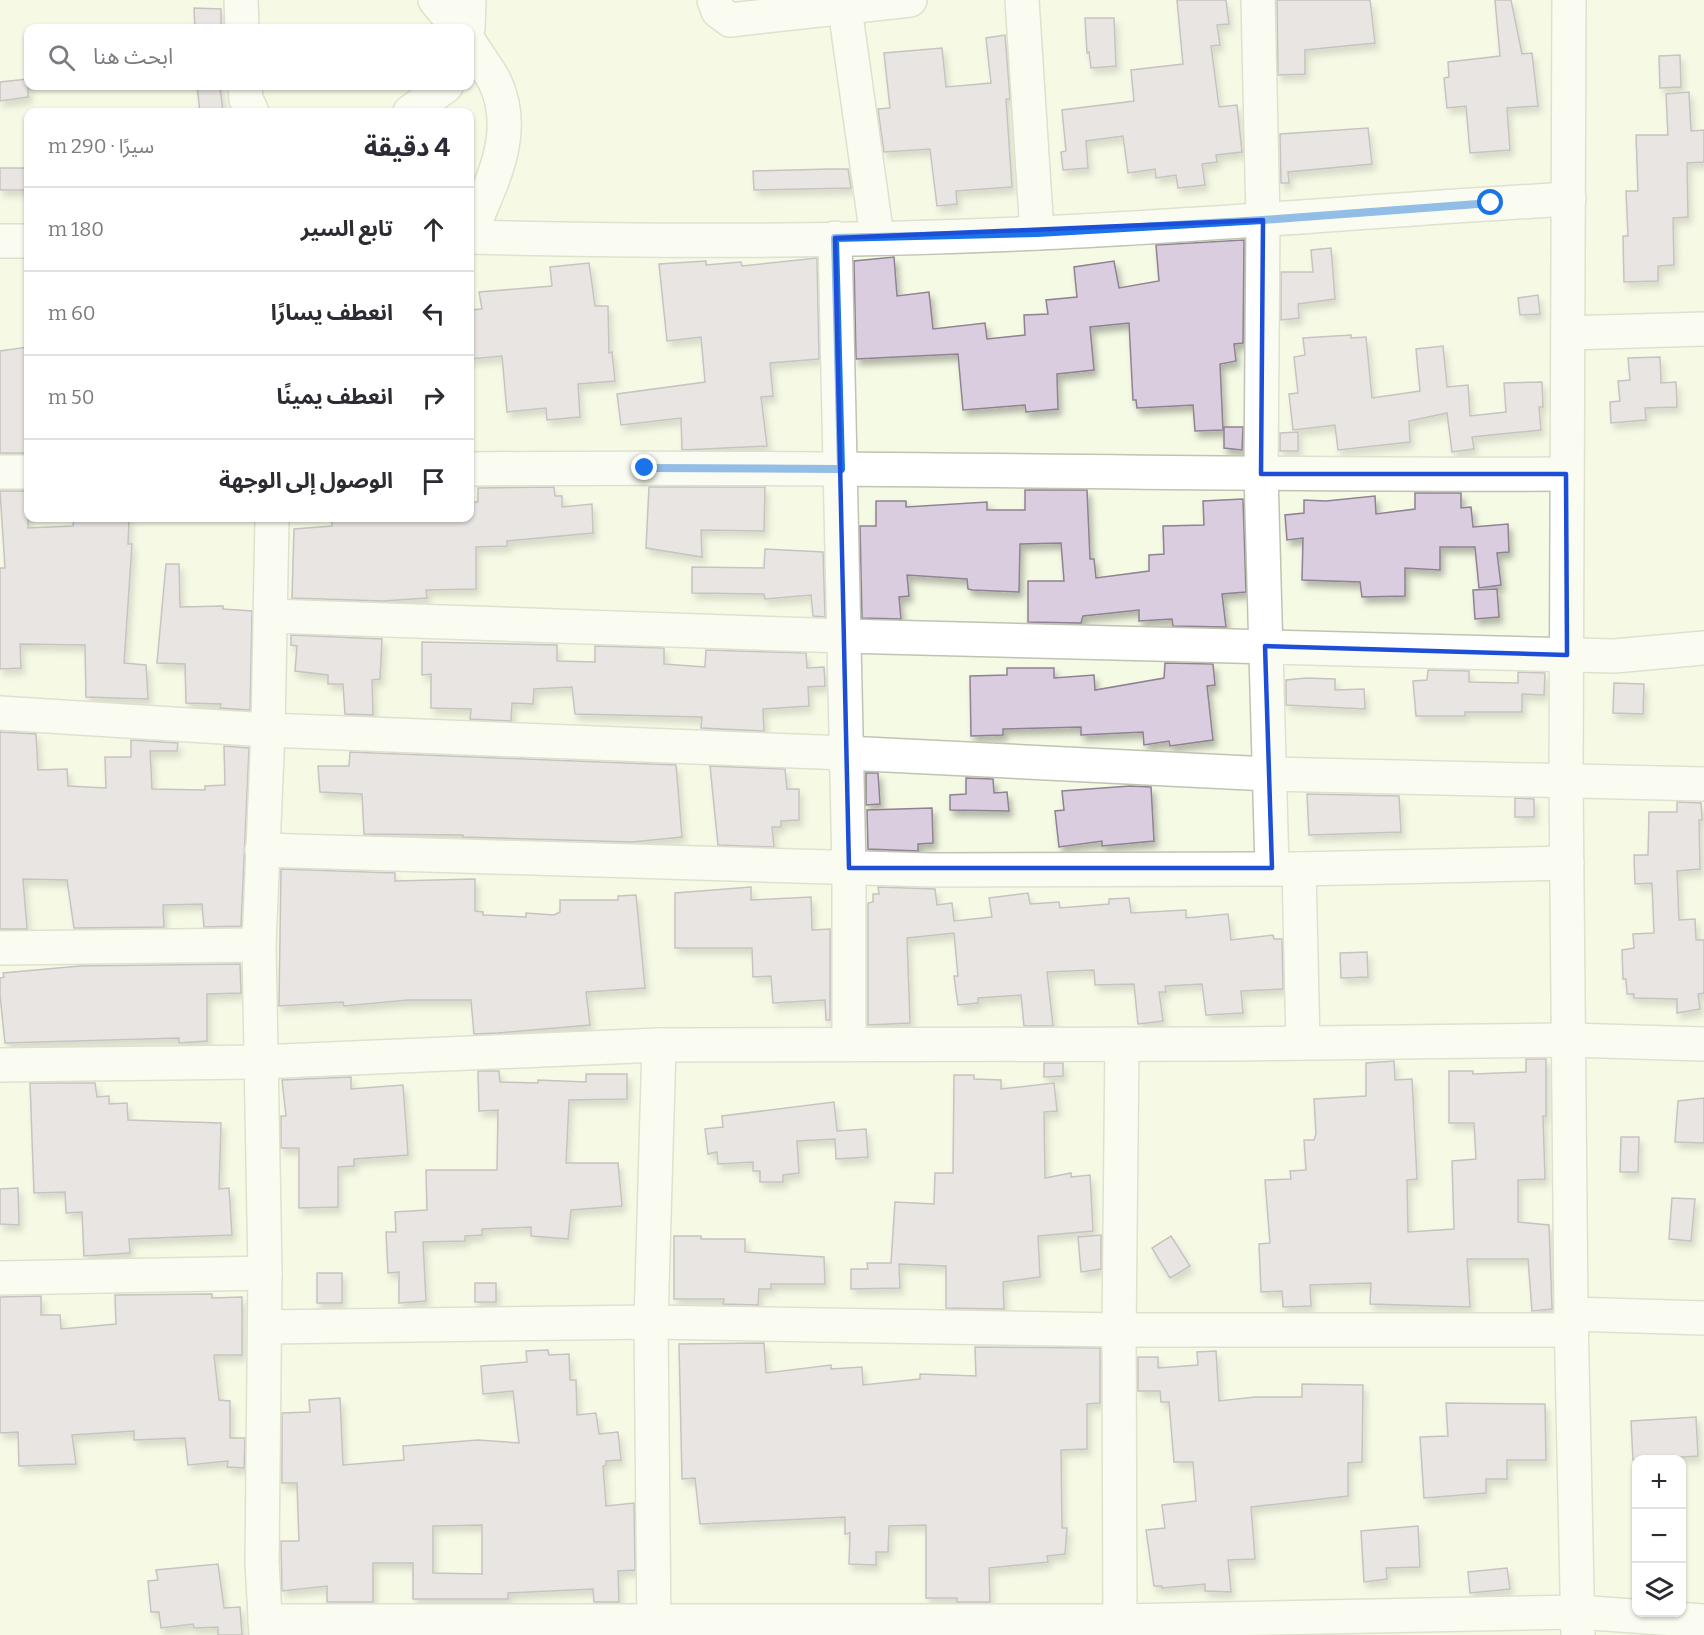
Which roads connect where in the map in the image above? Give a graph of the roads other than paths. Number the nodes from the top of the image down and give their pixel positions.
1 (241, 0) edge
2 (435, 0) edge
3 (469, 0) edge
4 (714, 0) edge
5 (910, 0) edge
6 (1022, 0) edge
7 (1258, 0) edge
8 (1569, 0) edge
9 (845, 9) junction
10 (242, 24) edge
11 (455, 24) edge
12 (468, 24) edge
13 (474, 58) edge
14 (245, 90) edge
15 (440, 90) edge
16 (250, 108) edge
17 (416, 108) edge
18 (1569, 199) junction
19 (1263, 220) junction
20 (474, 225) edge
21 (1037, 233) junction
22 (474, 236) edge
23 (877, 237) junction
24 (835, 238) junction
25 (0, 241) edge
26 (24, 241) edge
27 (1704, 329) edge
28 (1568, 333) junction
29 (474, 469) edge
30 (841, 469) junction
31 (0, 472) edge
32 (24, 472) edge
33 (1261, 474) junction
34 (1566, 474) junction
35 (272, 522) edge
36 (271, 616) junction
37 (844, 636) junction
38 (1265, 646) junction
39 (1704, 648) edge
40 (1567, 655) junction
41 (0, 713) edge
42 (268, 730) junction
43 (846, 753) junction
44 (1269, 774) junction
45 (1566, 782) junction
46 (1704, 784) edge
47 (262, 850) junction
48 (1567, 863) junction
49 (849, 868) junction
50 (1286, 868) junction
51 (259, 945) junction
52 (0, 948) edge
53 (1569, 1040) junction
54 (849, 1043) junction
55 (1303, 1043) junction
56 (1122, 1044) junction
57 (1704, 1044) edge
58 (659, 1045) junction
59 (260, 1062) junction
60 (0, 1065) edge
61 (265, 1273) junction
62 (0, 1278) edge
63 (1704, 1318) edge
64 (651, 1322) junction
65 (1571, 1322) junction
66 (265, 1327) junction
67 (1119, 1330) junction
68 (1704, 1621) edge
69 (1578, 1624) edge
70 (265, 1628) edge
71 (1120, 1628) edge
72 (654, 1629) edge

1 - 10 street
2 - 11 street
3 - 12 street
4 - 9 street
5 - 9 street
6 - 21 street
7 - 19 street
8 - 18 street
9 - 23 street
13 - 20 street
14 - 16 street
15 - 17 street
18 - 19 street
18 - 28 street
19 - 21 street
19 - 33 street
21 - 23 street
22 - 24 street
23 - 24 street
24 - 30 street
25 - 26 street
27 - 28 street
28 - 34 street
29 - 30 street
30 - 33 street
30 - 37 street
31 - 32 street
33 - 34 street
33 - 38 street
34 - 40 street
35 - 36 street
36 - 37 street
36 - 42 street
37 - 38 street
37 - 43 street
38 - 40 street
38 - 44 street
39 - 40 street
40 - 45 street
41 - 42 street
42 - 43 street
42 - 47 street
43 - 44 street
43 - 49 street
44 - 45 street
44 - 50 street
45 - 46 street
45 - 48 street
47 - 49 street
47 - 51 street
48 - 50 street
48 - 53 street
49 - 50 street
49 - 54 street
50 - 55 street
51 - 52 street
51 - 59 street
53 - 55 street
53 - 57 street
53 - 65 street
54 - 56 street
54 - 58 street
55 - 56 street
56 - 67 street
58 - 59 street
58 - 64 street
59 - 60 street
59 - 61 street
61 - 62 street
61 - 66 street
63 - 65 street
64 - 66 street
64 - 67 street
64 - 72 street
65 - 67 street
65 - 69 street
66 - 70 street
67 - 71 street
68 - 69 street
69 - 71 street
70 - 72 street
71 - 72 street

